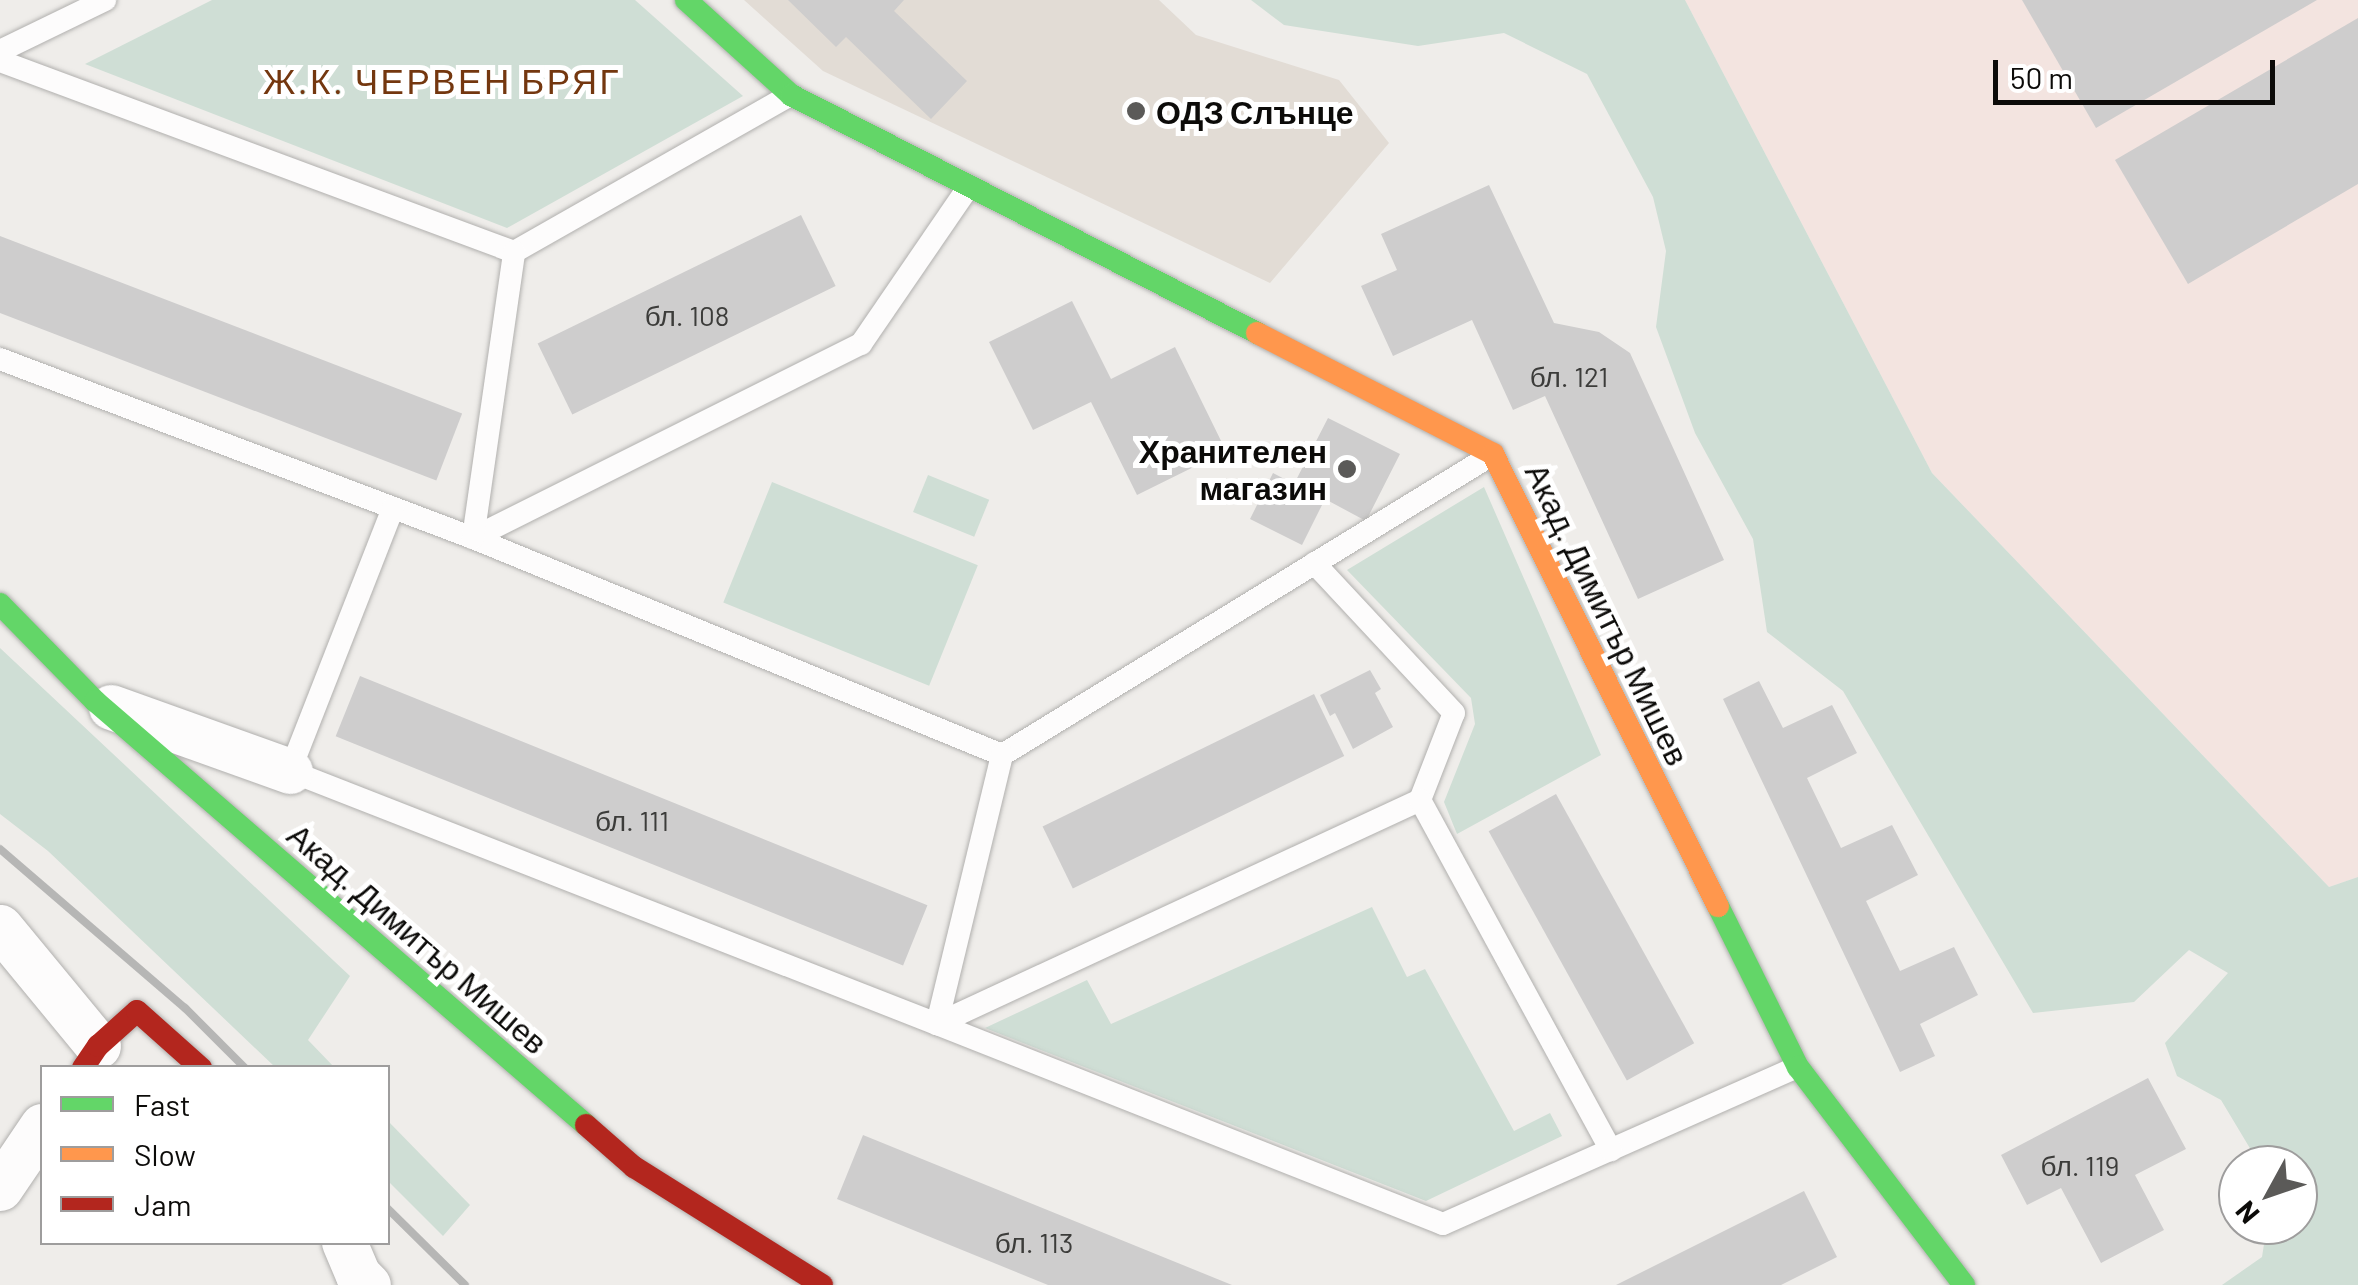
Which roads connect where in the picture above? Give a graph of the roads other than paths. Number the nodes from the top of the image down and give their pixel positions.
1 (105, 0) edge
2 (686, 0) edge
3 (0, 51) edge
4 (0, 61) edge
5 (791, 95) junction
6 (969, 186) junction
7 (514, 252) junction
8 (0, 359) edge
9 (1493, 454) junction
10 (393, 508) junction
11 (472, 538) junction
12 (1314, 563) junction
13 (0, 604) edge
14 (95, 701) junction
15 (1002, 755) junction
16 (290, 771) junction
17 (1420, 800) junction
18 (0, 926) edge
19 (936, 1024) junction
20 (91, 1057) edge
21 (197, 1065) edge
22 (1798, 1067) junction
23 (40, 1129) edge
24 (1610, 1150) junction
25 (0, 1188) edge
26 (345, 1245) edge
27 (368, 1285) edge
28 (822, 1285) edge
29 (1964, 1285) edge

1 - 3 lane
2 - 5 street, Акад. Димитър Мишев
4 - 7 lane
5 - 6 street, Акад. Димитър Мишев
5 - 7 lane
6 - 9 street, Акад. Димитър Мишев
6 - 11 lane
7 - 11 lane
8 - 10 lane
9 - 12 lane
9 - 22 street, Акад. Димитър Мишев
10 - 11 lane
10 - 16 lane
11 - 15 lane
12 - 15 lane
12 - 17 lane
13 - 14 street, Акад. Димитър Мишев
14 - 16 street
14 - 28 street, Акад. Димитър Мишев
15 - 19 lane
16 - 19 lane
17 - 19 lane
17 - 24 lane
18 - 20 street
19 - 24 lane
20 - 21 street
22 - 24 lane
22 - 29 street, Акад. Димитър Мишев
23 - 25 street
26 - 27 street

